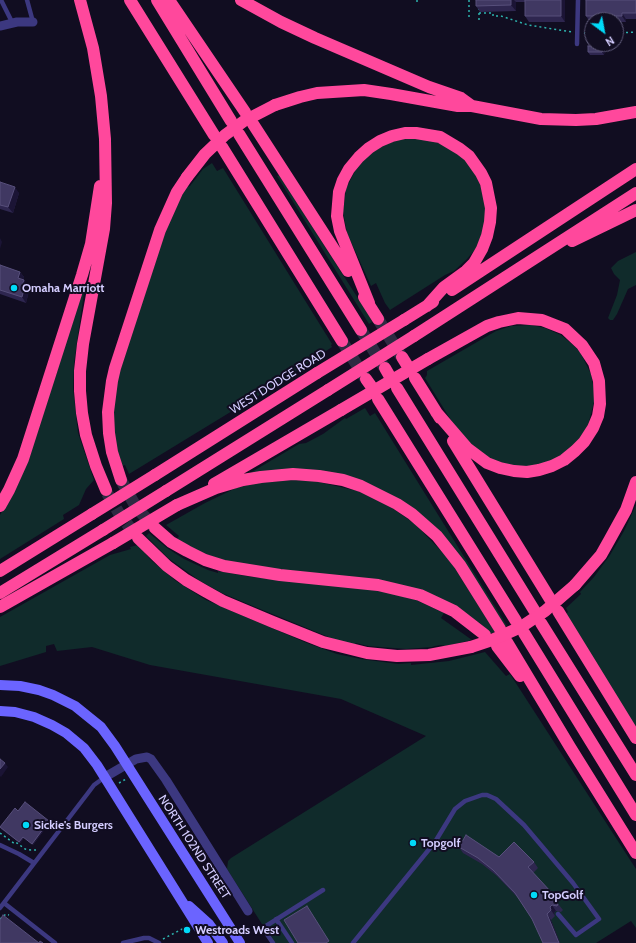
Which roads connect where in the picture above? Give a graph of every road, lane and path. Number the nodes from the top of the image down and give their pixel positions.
1 (1, 0) edge
2 (27, 0) edge
3 (80, 0) edge
4 (130, 0) edge
5 (157, 0) edge
6 (168, 0) edge
7 (241, 0) edge
8 (469, 0) edge
9 (578, 0) edge
10 (479, 6) edge
11 (479, 13) junction
12 (469, 19) dead end
13 (12, 22) junction
14 (33, 22) joint
15 (479, 23) dead end
16 (0, 26) edge
17 (636, 32) edge
18 (577, 33) junction
19 (584, 33) edge
20 (624, 33) edge
21 (577, 44) dead end
22 (472, 106) junction
23 (245, 112) dead end
24 (636, 112) edge
25 (231, 121) dead end
26 (253, 124) dead end
27 (239, 134) dead end
28 (214, 135) dead end
29 (222, 148) dead end
30 (105, 152) junction
31 (636, 169) edge
32 (636, 178) edge
33 (636, 193) edge
34 (636, 210) edge
35 (569, 214) junction
36 (538, 256) junction
37 (369, 303) junction
38 (427, 306) junction
39 (378, 319) tunnel mouth
40 (361, 330) tunnel mouth
41 (342, 341) tunnel mouth
42 (415, 378) dead end
43 (397, 388) dead end
44 (378, 399) dead end
45 (436, 412) junction
46 (121, 480) tunnel mouth
47 (636, 482) edge
48 (106, 490) tunnel mouth
49 (177, 505) junction
50 (0, 506) edge
51 (155, 528) tunnel mouth
52 (138, 538) tunnel mouth
53 (0, 571) edge
54 (0, 593) edge
55 (550, 599) dead end
56 (0, 607) edge
57 (534, 610) dead end
58 (558, 611) dead end
59 (516, 621) dead end
60 (541, 623) dead end
61 (500, 629) dead end
62 (524, 633) dead end
63 (485, 635) dead end
64 (502, 644) dead end
65 (0, 685) edge
66 (0, 711) edge
67 (636, 738) edge
68 (126, 764) junction
69 (636, 775) edge
70 (104, 777) junction
71 (125, 780) dead end
72 (118, 784) dead end
73 (636, 815) edge
74 (0, 833) edge
75 (0, 845) edge
76 (36, 850) dead end
77 (636, 853) edge
78 (34, 864) junction
79 (323, 890) dead end
80 (178, 895) junction
81 (4, 904) junction
82 (0, 908) edge
83 (248, 911) dead end
84 (558, 914) edge
85 (9, 915) dead end
86 (0, 919) edge
87 (276, 919) junction
88 (188, 926) dead end
89 (158, 942) edge
90 (353, 942) edge
91 (55, 943) edge
92 (123, 943) edge
93 (208, 943) edge
94 (223, 943) edge
95 (240, 943) edge
96 (272, 943) edge
97 (292, 943) edge

1 - 13 lane
2 - 14 lane
3 - 30 highway
4 - 28 highway
5 - 25 highway
6 - 23 highway
7 - 22 highway
8 - 12 path
9 - 18 lane
10 - 11 path
11 - 15 path
11 - 18 path
13 - 14 street
13 - 16 street
17 - 20 path
18 - 19 path
18 - 21 lane
22 - 24 highway
22 - 46 highway, bridge
26 - 37 highway
27 - 40 highway
29 - 41 highway
30 - 48 highway
30 - 50 highway
31 - 35 highway
32 - 35 highway
33 - 36 highway
34 - 36 highway
35 - 38 highway, WEST DODGE ROAD
36 - 54 highway, bridge
37 - 38 highway
37 - 39 highway
38 - 53 highway, WEST DODGE ROAD, bridge
42 - 45 highway
43 - 57 highway
44 - 59 highway
45 - 49 highway, bridge
45 - 55 highway
47 - 52 highway, bridge
49 - 56 highway, bridge
49 - 61 highway
51 - 63 highway
58 - 67 highway
60 - 69 highway
62 - 73 highway
64 - 77 highway
65 - 68 main road, NORTH 102ND STREET
66 - 70 main road
68 - 70 street
68 - 83 street
68 - 95 main road, NORTH 102ND STREET
70 - 78 lane
70 - 80 main road
71 - 72 path
74 - 76 path
75 - 78 lane
78 - 81 lane
79 - 87 lane
80 - 93 main road
80 - 94 main road
81 - 82 lane
81 - 91 lane
84 - 90 lane
85 - 86 path
87 - 96 lane
87 - 97 lane
88 - 89 path
89 - 92 lane

